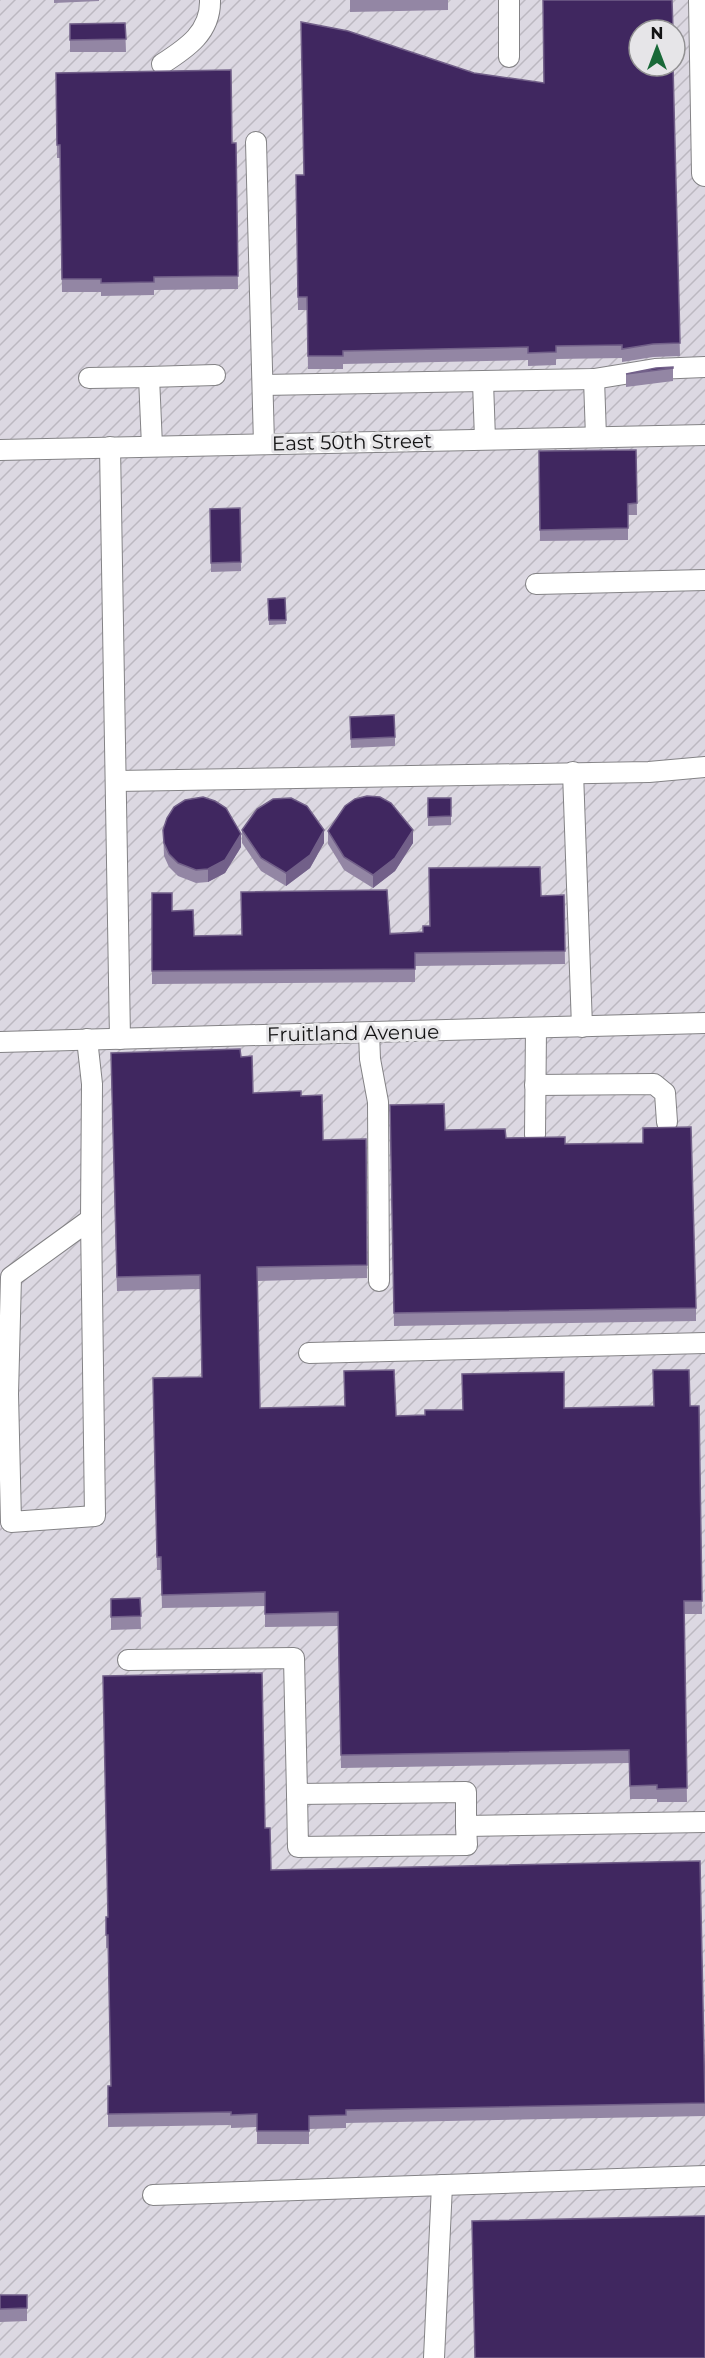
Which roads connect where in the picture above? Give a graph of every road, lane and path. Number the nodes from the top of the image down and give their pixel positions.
1 (210, 0) edge
2 (508, 0) edge
3 (702, 0) edge
4 (509, 57) dead end
5 (162, 64) dead end
6 (256, 142) dead end
7 (705, 173) edge
8 (705, 367) edge
9 (214, 375) dead end
10 (149, 377) junction
11 (89, 378) dead end
12 (594, 379) junction
13 (483, 381) junction
14 (263, 385) junction
15 (705, 435) edge
16 (596, 437) junction
17 (484, 439) junction
18 (264, 444) junction
19 (152, 446) junction
20 (110, 447) junction
21 (0, 450) edge
22 (705, 580) edge
23 (536, 584) dead end
24 (705, 767) edge
25 (573, 772) junction
26 (116, 781) junction
27 (705, 1023) edge
28 (536, 1028) junction
29 (582, 1028) junction
30 (369, 1033) junction
31 (87, 1039) junction
32 (120, 1039) junction
33 (0, 1042) edge
34 (535, 1084) junction
35 (667, 1122) dead end
36 (535, 1135) edge
37 (91, 1219) junction
38 (379, 1281) dead end
39 (705, 1343) edge
40 (309, 1353) dead end
41 (128, 1660) dead end
42 (297, 1794) junction
43 (705, 1822) edge
44 (466, 1826) junction
45 (705, 2176) edge
46 (442, 2185) junction
47 (153, 2195) dead end
48 (434, 2358) edge

1 - 5 street
2 - 4 street
3 - 7 main road
6 - 14 street
8 - 12 street
9 - 10 street
10 - 11 street
10 - 19 street
12 - 13 street
12 - 16 street
13 - 14 street
13 - 17 street
14 - 18 street
15 - 16 street, East 50th Street
16 - 17 street, East 50th Street
17 - 18 street, East 50th Street
18 - 19 street, East 50th Street
19 - 20 street, East 50th Street
20 - 21 street, East 50th Street
20 - 26 street
22 - 23 street
24 - 25 street
25 - 26 street
25 - 29 street
26 - 32 street
27 - 29 street, Fruitland Avenue
28 - 29 street, Fruitland Avenue
28 - 30 street, Fruitland Avenue
28 - 34 street
30 - 32 street, Fruitland Avenue
30 - 38 street
31 - 32 street, Fruitland Avenue
31 - 33 street, Fruitland Avenue
31 - 37 street
34 - 35 street
34 - 36 street
37 - 37 street
39 - 40 street
41 - 42 street
42 - 44 street
42 - 44 street
43 - 44 street
45 - 46 street
46 - 47 street
46 - 48 street

